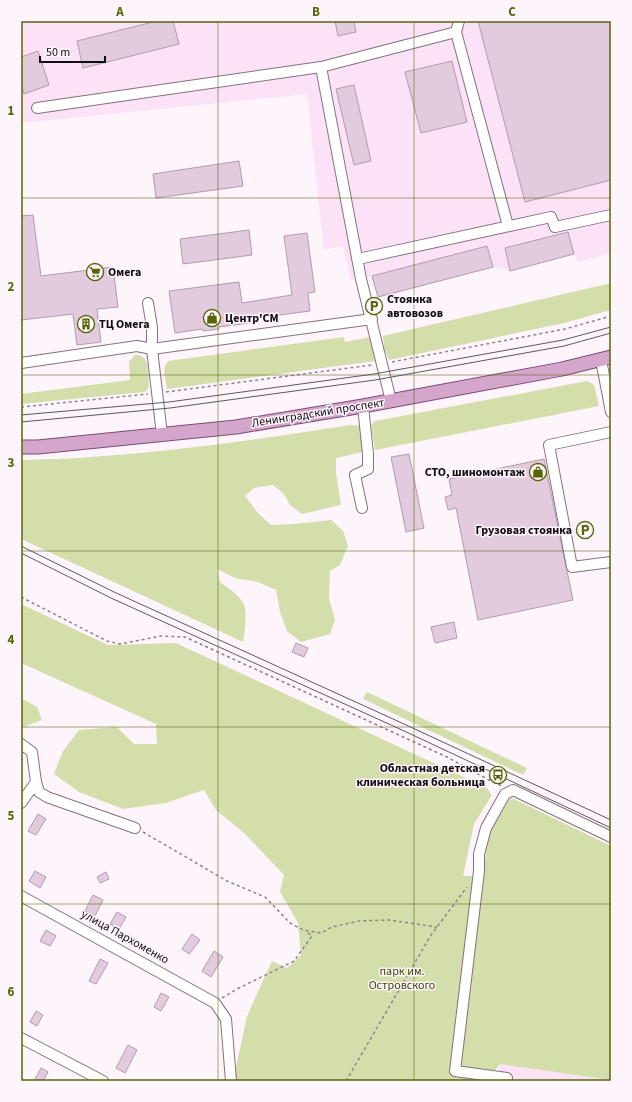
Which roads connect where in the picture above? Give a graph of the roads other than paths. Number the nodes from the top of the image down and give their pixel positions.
1 (459, 21) edge
2 (456, 32) junction
3 (321, 67) junction
4 (37, 108) dead end
5 (611, 215) edge
6 (508, 226) junction
7 (358, 259) junction
8 (148, 303) dead end
9 (372, 319) junction
10 (152, 349) junction
11 (606, 359) edge
12 (21, 363) edge
13 (391, 401) junction
14 (363, 406) junction
15 (611, 412) edge
16 (611, 432) edge
17 (162, 435) junction
18 (21, 447) edge
19 (362, 508) dead end
20 (611, 562) edge
21 (21, 744) edge
22 (36, 782) junction
23 (21, 803) edge
24 (135, 828) road end
25 (611, 837) edge
26 (21, 896) edge
27 (21, 1038) edge
28 (103, 1081) edge
29 (231, 1081) edge
30 (506, 1081) edge

1 - 2 street
2 - 3 street
2 - 6 street
3 - 4 street
3 - 7 street
5 - 6 street
6 - 7 street
7 - 9 street
8 - 10 street
9 - 10 street
9 - 13 street
10 - 12 street
10 - 17 street
11 - 13 main road, Ленинградский проспект
11 - 15 street
13 - 14 main road, Ленинградский проспект
14 - 17 main road, Ленинградский проспект
14 - 19 street
16 - 20 street
17 - 18 main road, Ленинградский проспект
21 - 22 street
22 - 23 street
22 - 24 street
25 - 30 street
26 - 29 street, улица Пархоменко
27 - 28 street

